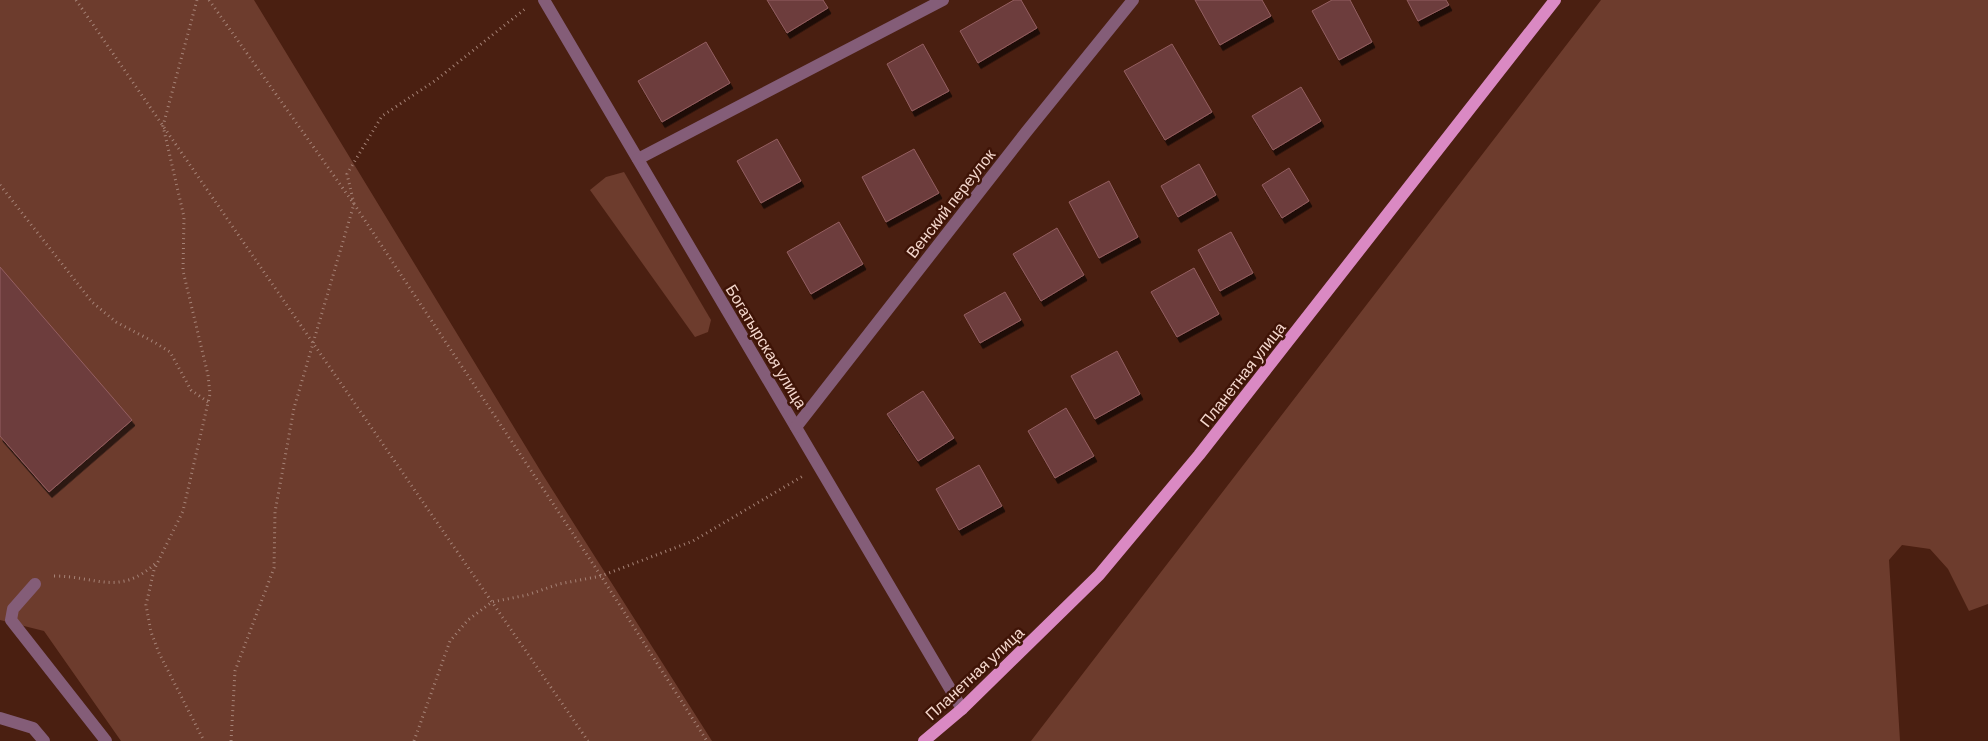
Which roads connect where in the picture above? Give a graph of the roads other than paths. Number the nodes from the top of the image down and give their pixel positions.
1 (544, 0) edge
2 (943, 0) edge
3 (1132, 0) edge
4 (1555, 0) edge
5 (638, 159) junction
6 (796, 427) junction
7 (35, 584) road end
8 (962, 709) junction
9 (0, 718) edge
10 (44, 741) edge
11 (106, 741) edge
12 (924, 741) edge

1 - 5 street, Богатырская улица
2 - 5 street
3 - 6 street, Венский переулок
4 - 8 main road, Планетная улица
5 - 6 street, Богатырская улица
6 - 8 street, Богатырская улица
7 - 11 street
8 - 12 main road, Планетная улица
9 - 10 street

